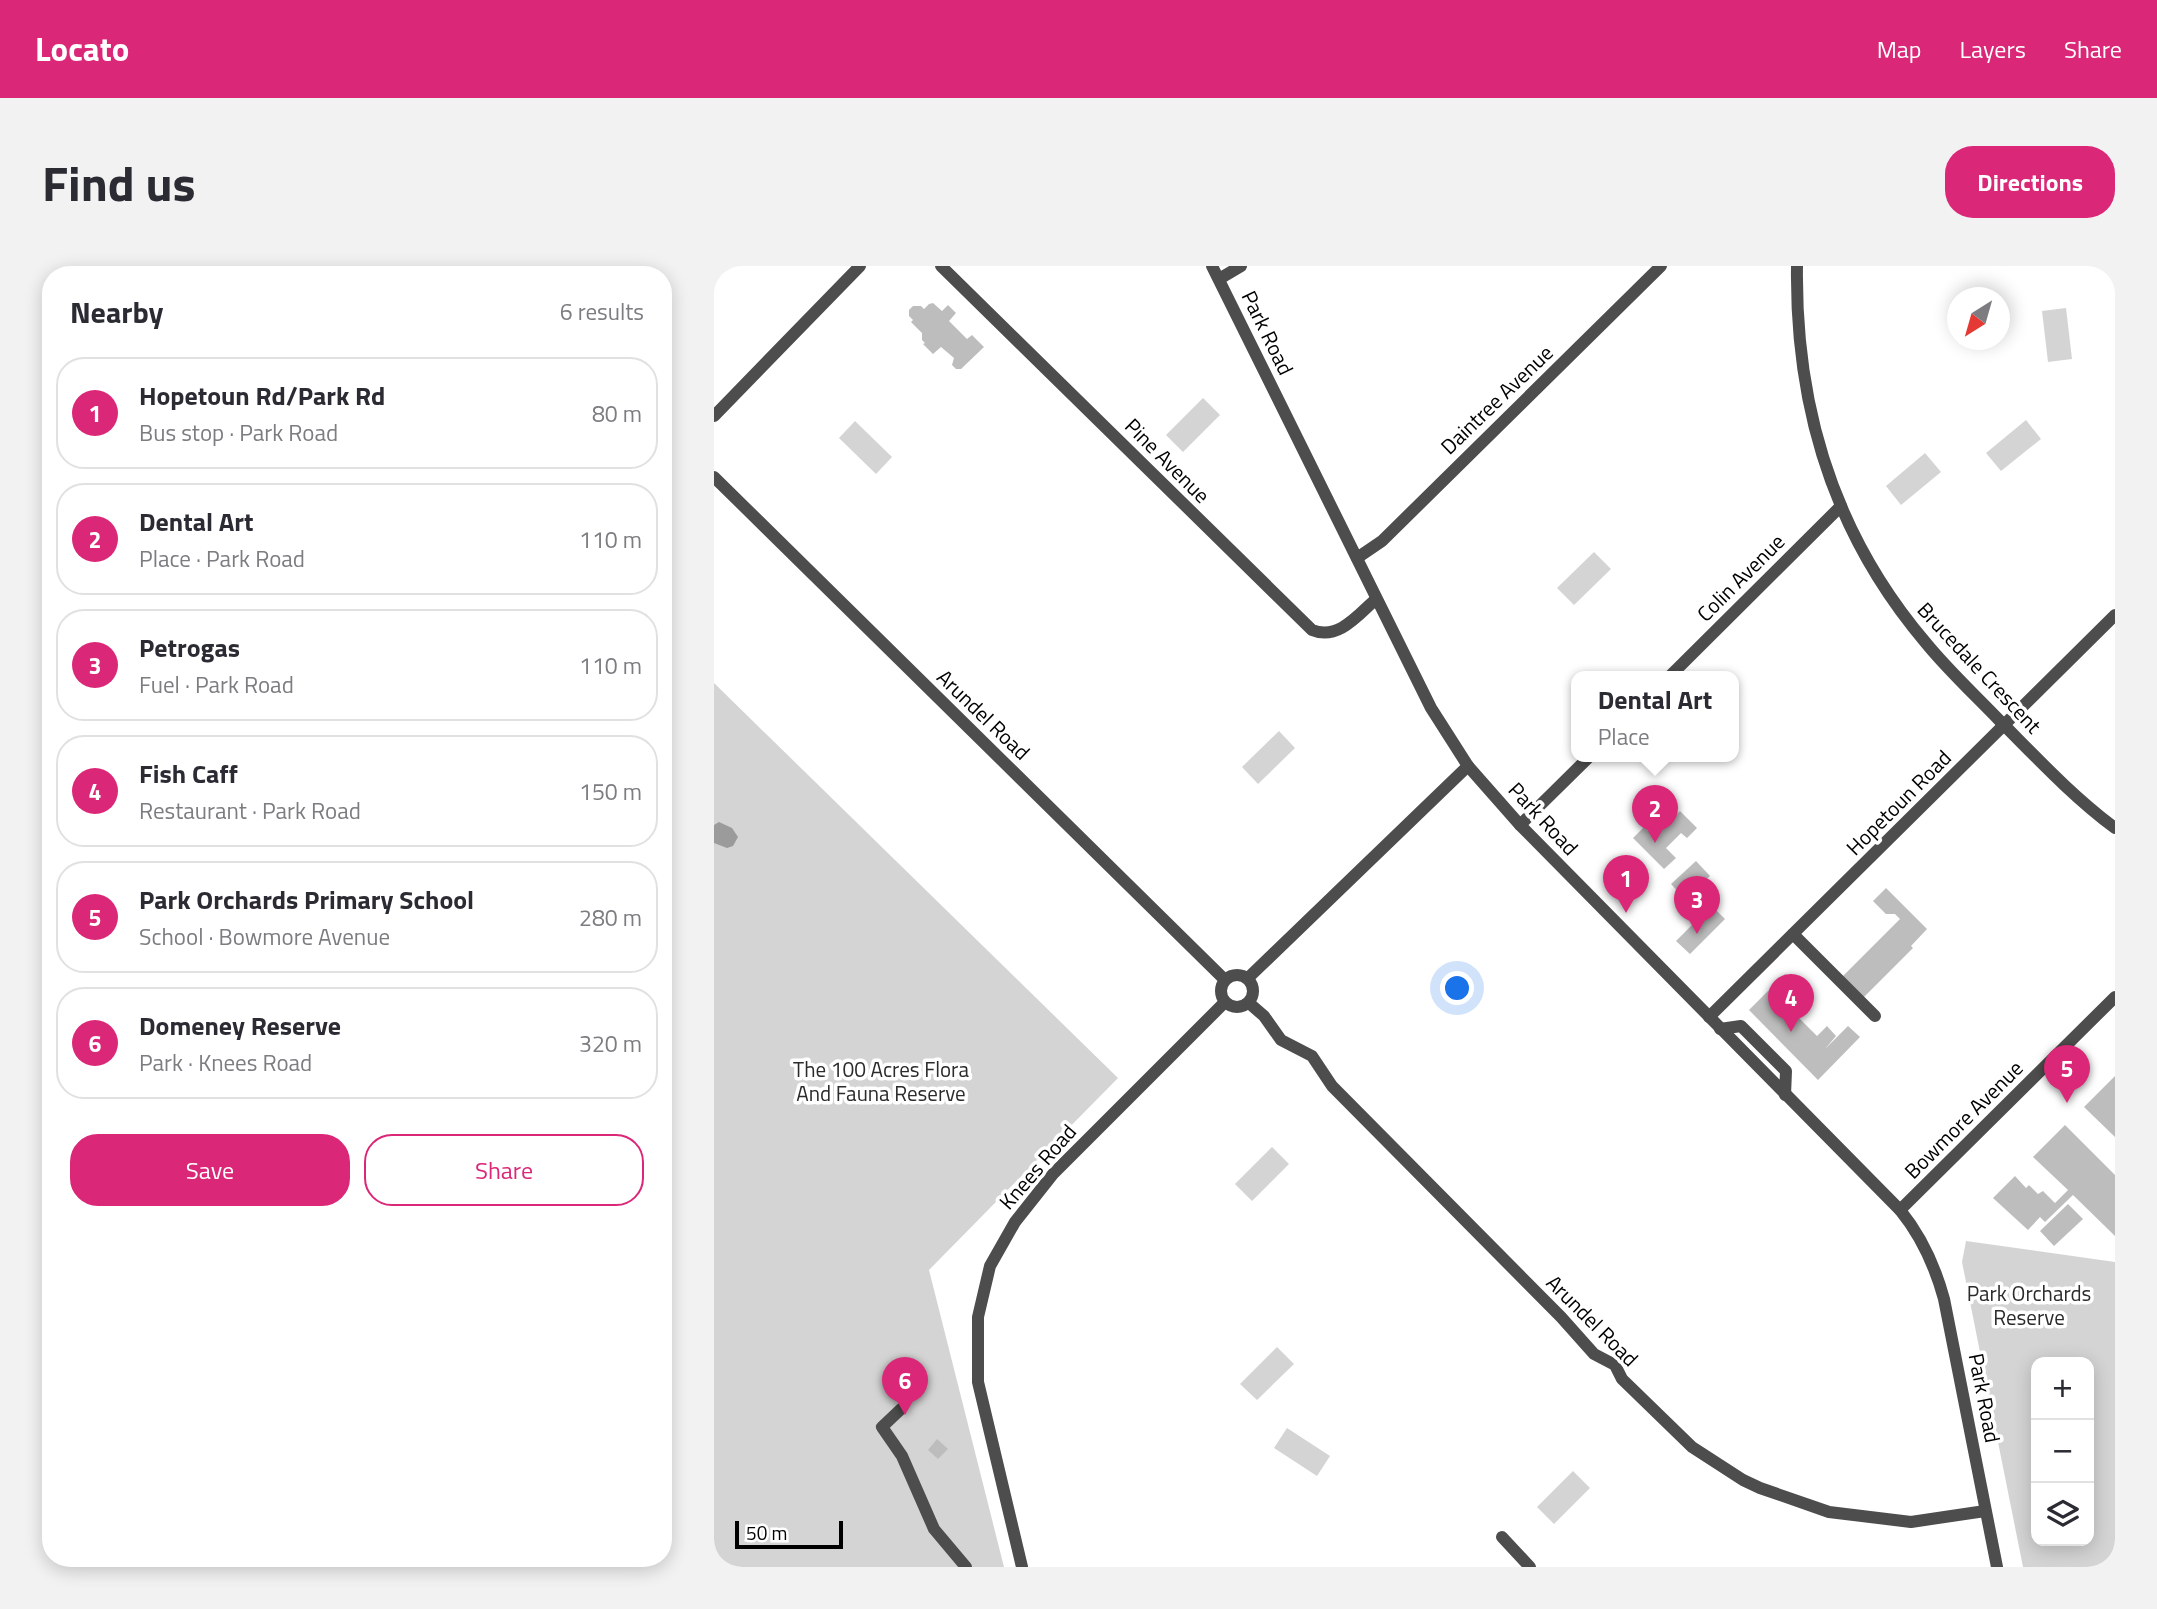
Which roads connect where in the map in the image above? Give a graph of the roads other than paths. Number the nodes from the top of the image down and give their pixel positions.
1 (860, 266) edge
2 (941, 266) edge
3 (1212, 266) edge
4 (1241, 266) edge
5 (1661, 266) edge
6 (1797, 266) edge
7 (1219, 279) junction
8 (714, 416) edge
9 (714, 477) edge
10 (1841, 506) junction
11 (1357, 558) junction
12 (1376, 599) junction
13 (2115, 615) edge
14 (1676, 671) edge
15 (2004, 725) junction
16 (1583, 762) edge
17 (1468, 766) junction
18 (1520, 825) junction
19 (2115, 828) edge
20 (1793, 934) junction
21 (1248, 978) junction
22 (1225, 980) junction
23 (2115, 997) edge
24 (1225, 1002) junction
25 (1250, 1003) junction
26 (1875, 1016) dead end
27 (1709, 1017) junction
28 (1900, 1210) junction
29 (901, 1409) dead end
30 (1985, 1511) junction
31 (1502, 1537) dead end
32 (966, 1567) edge
33 (1022, 1567) edge
34 (1530, 1567) edge
35 (1997, 1567) edge

1 - 8 street
2 - 12 street, Pine Avenue
3 - 7 street, Park Road
4 - 7 street
5 - 11 street, Daintree Avenue
6 - 10 street, Brucedale Crescent
7 - 11 street, Park Road
9 - 22 street, Arundel Road
10 - 14 street, Colin Avenue
10 - 15 street, Brucedale Crescent
11 - 12 street, Park Road
12 - 17 street, Park Road
13 - 15 street, Hopetoun Road
15 - 19 street, Brucedale Crescent
15 - 20 street, Hopetoun Road
16 - 18 street
17 - 18 street, Park Road
17 - 21 street
18 - 27 street, Park Road
20 - 26 street
20 - 27 street, Hopetoun Road
21 - 22 street
21 - 25 street
22 - 24 street
23 - 28 street, Bowmore Avenue
24 - 25 street
24 - 33 street, Knees Road
25 - 30 street, Arundel Road
27 - 28 street, Park Road
28 - 30 street, Park Road
29 - 32 street
30 - 35 street, Park Road
31 - 34 street

